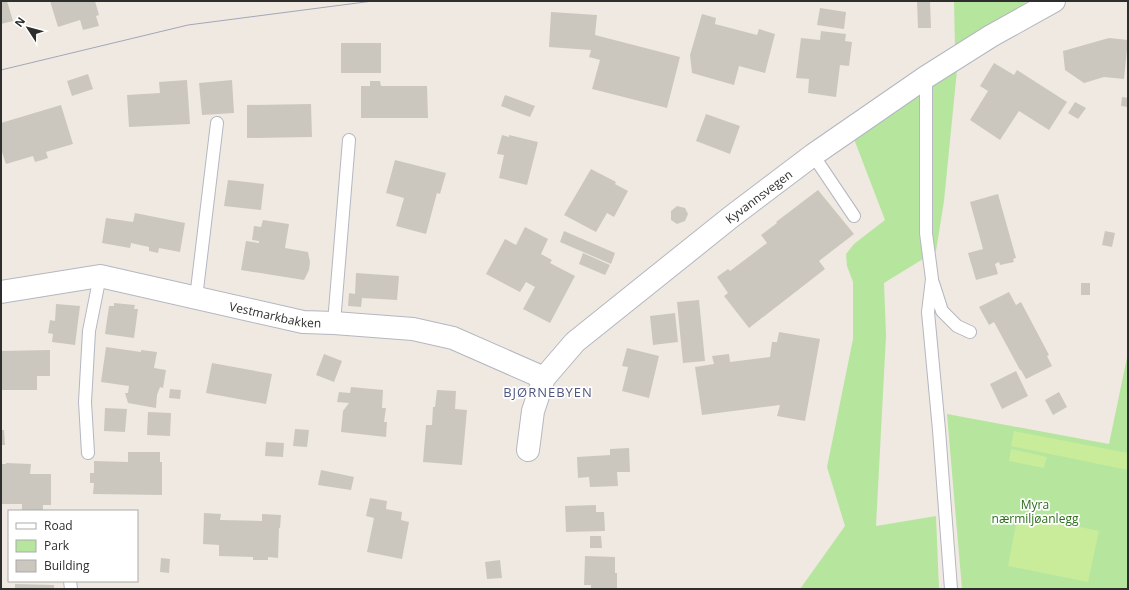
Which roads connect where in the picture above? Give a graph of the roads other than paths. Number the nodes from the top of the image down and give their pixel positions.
1 (1054, 1) edge
2 (926, 77) junction
3 (217, 123) dead end
4 (349, 140) dead end
5 (813, 155) junction
6 (854, 216) dead end
7 (100, 276) junction
8 (932, 278) junction
9 (1, 292) edge
10 (196, 298) junction
11 (334, 323) junction
12 (970, 332) dead end
13 (544, 378) junction
14 (528, 450) dead end
15 (88, 453) dead end
16 (951, 589) edge

1 - 2 street, Kyvannsvegen
2 - 5 street, Kyvannsvegen
2 - 8 lane
3 - 10 lane
4 - 11 lane
5 - 6 lane
5 - 13 street, Kyvannsvegen
7 - 9 street, Vestmarkbakken
7 - 10 street, Vestmarkbakken
7 - 15 lane
8 - 12 lane
8 - 16 lane
10 - 11 street, Vestmarkbakken
11 - 13 street, Vestmarkbakken
13 - 14 street, Kyvannsvegen

